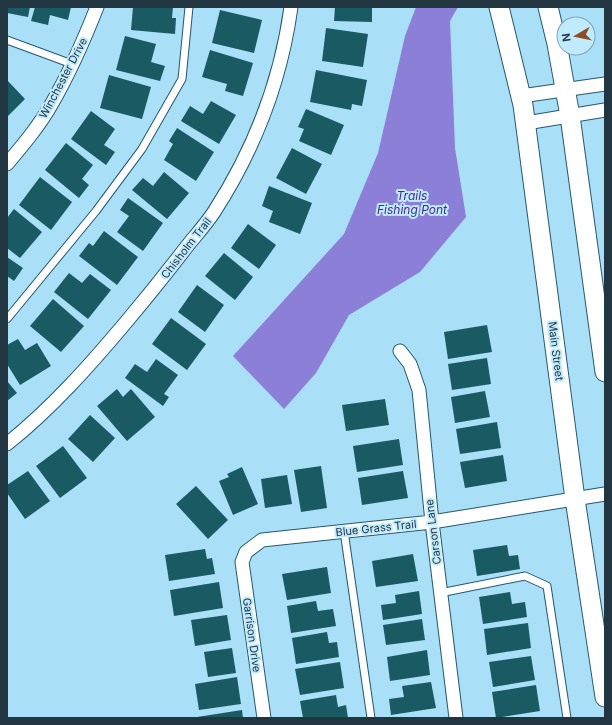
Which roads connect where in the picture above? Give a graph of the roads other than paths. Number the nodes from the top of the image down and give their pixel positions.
1 (97, 7) edge
2 (189, 7) edge
3 (291, 7) edge
4 (499, 7) edge
5 (548, 7) edge
6 (7, 40) edge
7 (72, 64) junction
8 (605, 84) edge
9 (565, 89) junction
10 (521, 96) junction
11 (605, 110) edge
12 (570, 116) junction
13 (526, 123) junction
14 (7, 164) edge
15 (7, 319) edge
16 (400, 351) dead end
17 (605, 372) edge
18 (7, 444) edge
19 (605, 494) edge
20 (575, 499) junction
21 (432, 522) junction
22 (344, 531) junction
23 (246, 552) joint
24 (440, 594) junction
25 (605, 697) edge
26 (264, 718) edge
27 (371, 718) edge
28 (456, 718) edge
29 (567, 718) edge

1 - 7 street, Winchester Drive
2 - 15 lane
3 - 18 street, Chisholm Trail
4 - 10 main road, Main Street
5 - 9 main road
6 - 7 lane
7 - 14 street, Winchester Drive
8 - 9 street
9 - 10 street
9 - 12 main road
10 - 13 main road, Main Street
11 - 12 street
12 - 13 street
12 - 17 main road
13 - 20 main road, Main Street
16 - 21 street, Carson Lane
19 - 20 street, Blue Grass Trail
20 - 21 street, Blue Grass Trail
20 - 25 main road, Main Street
21 - 22 street, Blue Grass Trail
21 - 24 street, Carson Lane
22 - 23 street, Blue Grass Trail
22 - 27 lane
23 - 26 street, Garrison Drive
24 - 28 street, Carson Lane
24 - 29 lane

